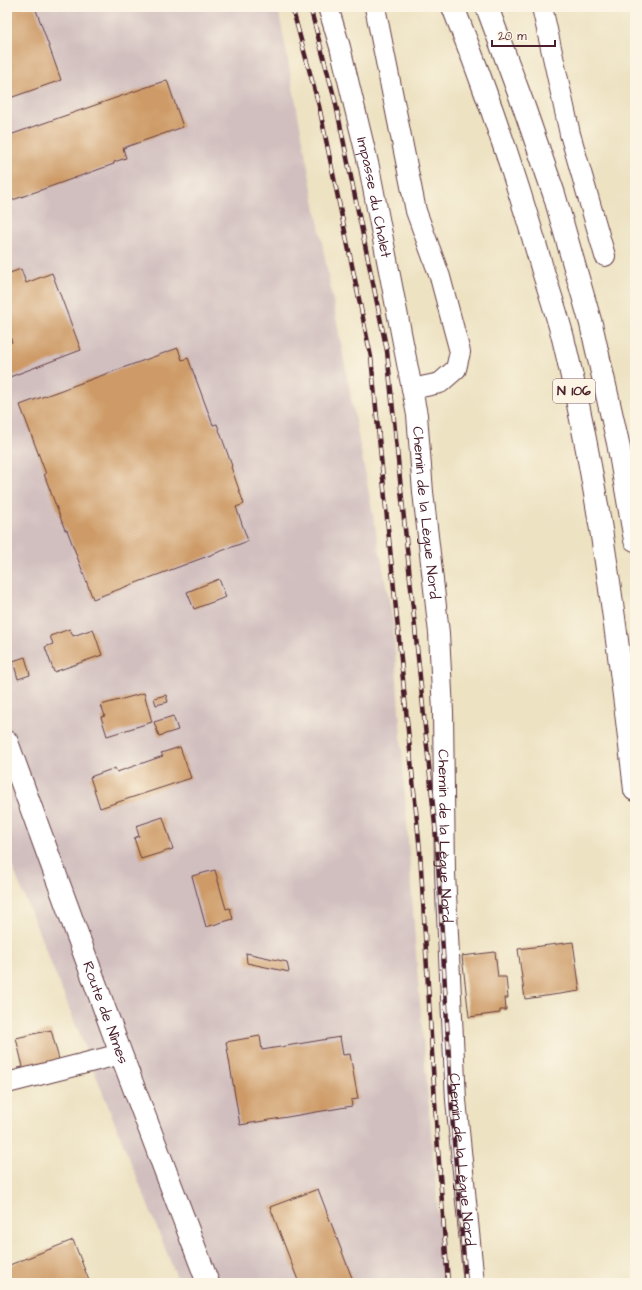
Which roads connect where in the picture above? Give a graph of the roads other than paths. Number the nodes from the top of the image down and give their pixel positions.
1 (328, 7) edge
2 (375, 7) edge
3 (453, 7) edge
4 (487, 7) edge
5 (542, 7) edge
6 (605, 256) dead end
7 (412, 389) junction
8 (635, 540) edge
9 (7, 742) edge
10 (635, 790) edge
11 (121, 1054) junction
12 (7, 1083) edge
13 (208, 1283) edge
14 (474, 1283) edge

1 - 7 street, Impasse du Chalet
2 - 7 street
3 - 10 main road, N 106
4 - 8 main road, N 106
5 - 6 street
7 - 14 street, Chemin de la Lègue Nord
9 - 11 main road, Route de Nîmes
11 - 12 street
11 - 13 main road, Route de Nîmes

